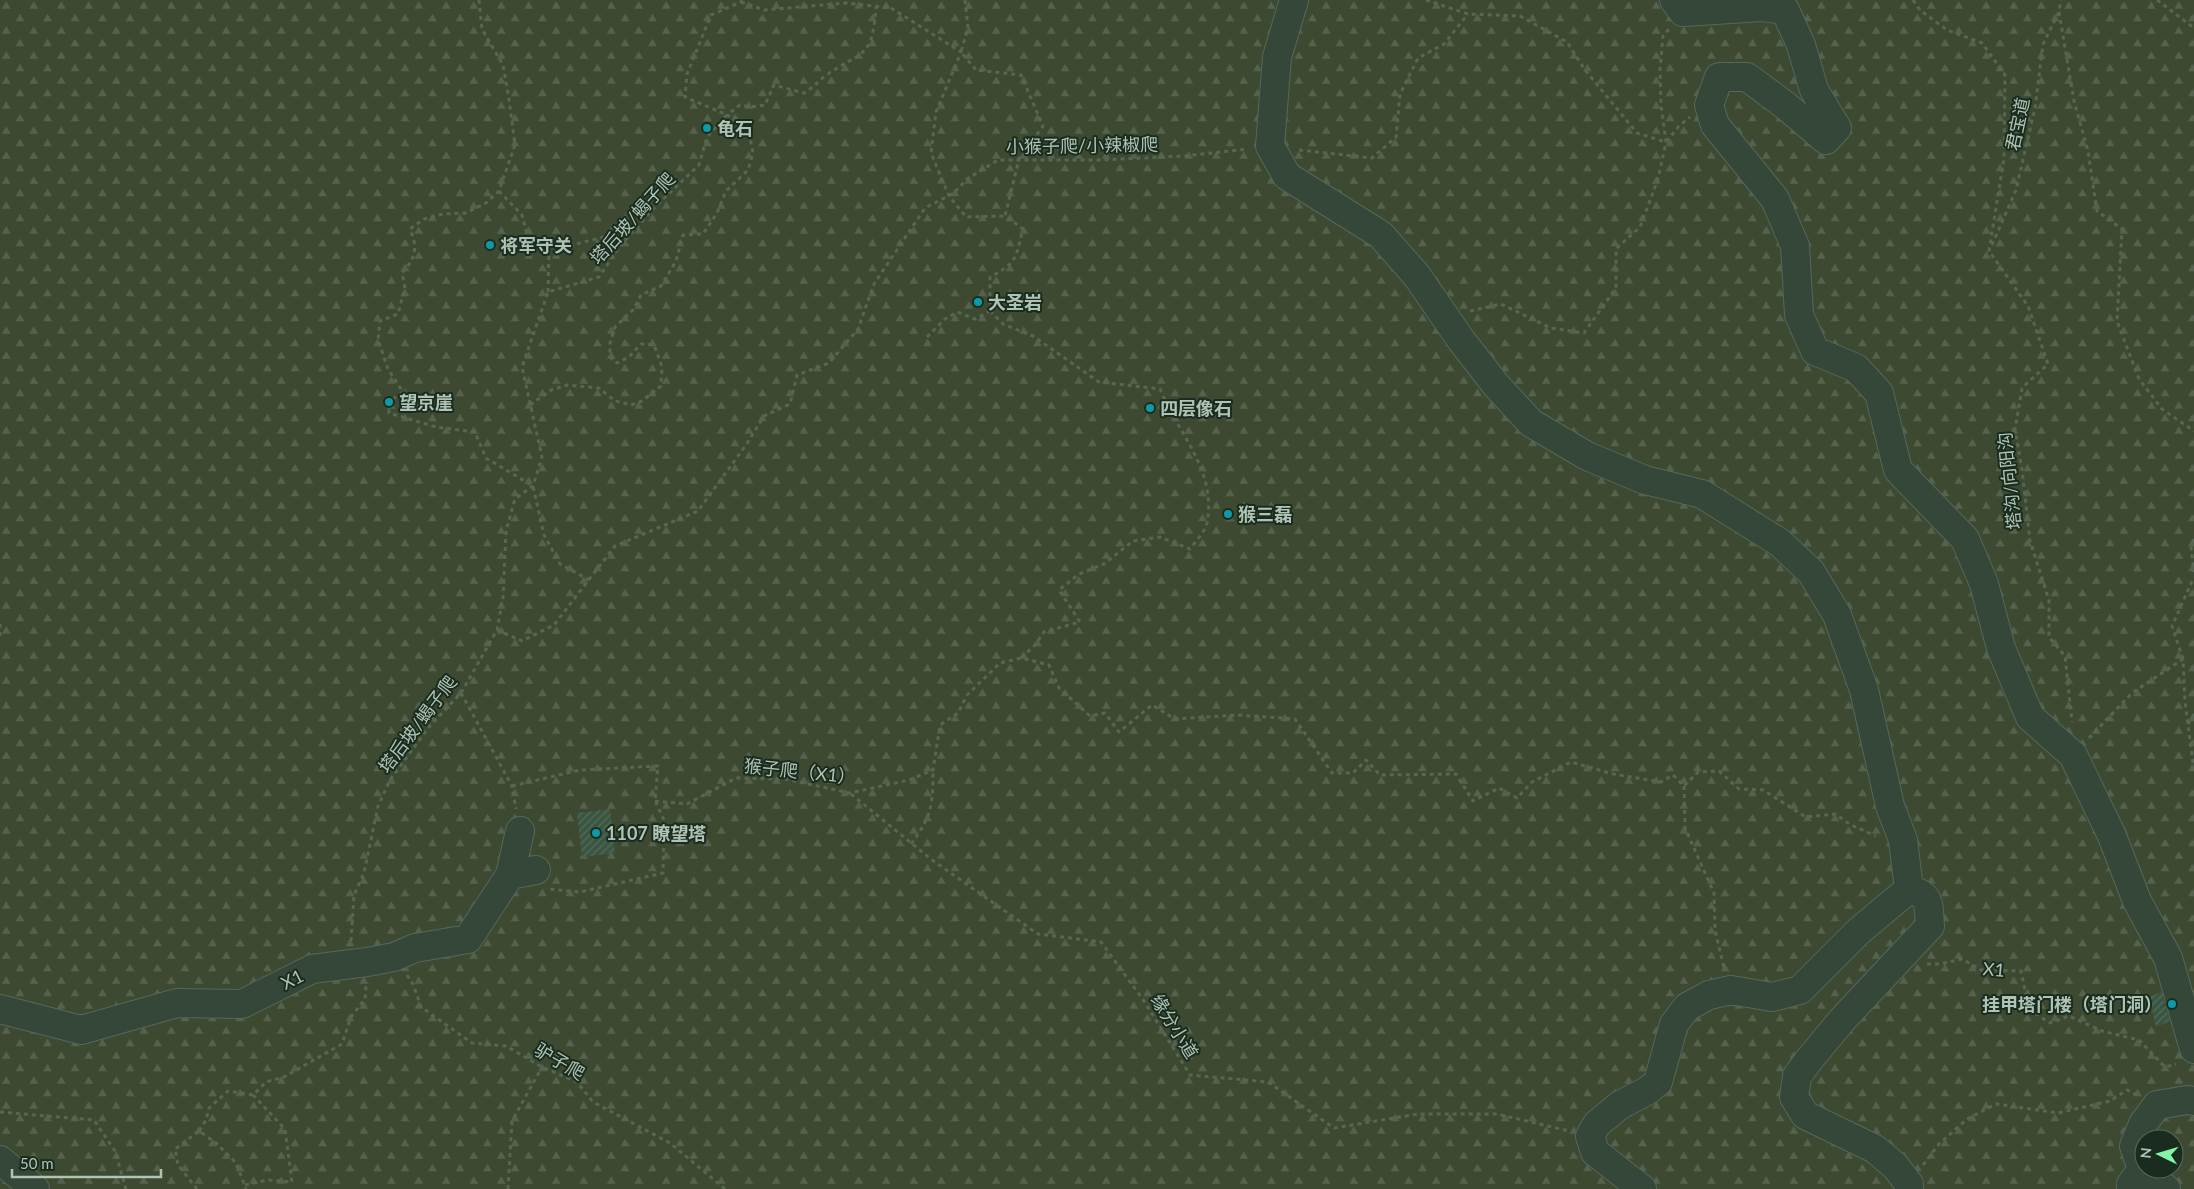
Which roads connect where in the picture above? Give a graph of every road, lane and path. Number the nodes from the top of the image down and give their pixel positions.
1 (479, 0) edge
2 (965, 0) edge
3 (1294, 0) edge
4 (1426, 0) edge
5 (1913, 0) edge
6 (2061, 0) edge
7 (2157, 0) edge
8 (742, 1) edge
9 (1678, 6) edge
10 (876, 7) junction
11 (2059, 12) junction
12 (1468, 14) junction
13 (2194, 28) edge
14 (961, 52) junction
15 (1709, 105) junction
16 (727, 114) junction
17 (1666, 142) junction
18 (1270, 146) junction
19 (1019, 159) junction
20 (499, 191) junction
21 (949, 196) junction
22 (1005, 216) junction
23 (630, 236) junction
24 (1989, 250) junction
25 (549, 251) junction
26 (548, 292) junction
27 (990, 311) junction
28 (1445, 317) junction
29 (927, 337) dead end
30 (530, 405) junction
31 (2194, 431) edge
32 (533, 486) junction
33 (2194, 539) edge
34 (2194, 572) edge
35 (2194, 578) edge
36 (589, 580) junction
37 (0, 624) edge
38 (496, 630) junction
39 (0, 638) edge
40 (1021, 658) junction
41 (2183, 659) junction
42 (461, 693) junction
43 (2194, 714) edge
44 (2188, 724) junction
45 (2074, 755) junction
46 (933, 770) junction
47 (2194, 771) edge
48 (1684, 786) junction
49 (850, 793) junction
50 (655, 801) junction
51 (520, 831) dead end
52 (1878, 837) dead end
53 (911, 844) junction
54 (529, 878) junction
55 (1909, 889) junction
56 (394, 956) junction
57 (358, 963) junction
58 (1894, 965) junction
59 (1731, 990) junction
60 (0, 1009) edge
61 (2187, 1056) edge
62 (542, 1067) junction
63 (253, 1095) junction
64 (2194, 1101) edge
65 (2157, 1105) junction
66 (0, 1112) edge
67 (2141, 1129) edge
68 (199, 1131) junction
69 (1590, 1136) junction
70 (0, 1160) edge
71 (2136, 1179) edge
72 (1909, 1186) edge
73 (246, 1187) edge
74 (35, 1189) edge
75 (126, 1189) edge
76 (198, 1189) edge
77 (508, 1189) edge
78 (725, 1189) edge
79 (1642, 1189) edge
80 (2166, 1189) edge

1 - 20 path
2 - 14 path
3 - 18 lane
4 - 12 path
5 - 24 path
6 - 11 path, 君宝道
7 - 13 path
8 - 10 path
8 - 16 path
9 - 15 lane
9 - 17 path
10 - 14 path
10 - 16 path
11 - 24 path, 君宝道
11 - 31 path
12 - 17 path
12 - 18 path, 小猴子爬/小辣椒爬
14 - 19 path
14 - 21 path
15 - 17 path
15 - 45 lane
16 - 23 path, 塔后坡/蝎子爬
16 - 30 path
17 - 28 path
18 - 19 path, 小猴子爬/小辣椒爬
18 - 28 lane
19 - 21 path, 小猴子爬/小辣椒爬
19 - 22 path
20 - 25 path
20 - 32 path
21 - 22 path
21 - 36 path, 小猴子爬/小辣椒爬
22 - 27 path
23 - 25 path
23 - 26 path, 塔后坡/蝎子爬
24 - 45 path, 塔沟/向阳沟
25 - 26 path
26 - 30 path
27 - 29 path
27 - 40 path
28 - 55 lane
30 - 32 path
32 - 36 path
32 - 38 path, 塔后坡/蝎子爬
33 - 34 path
35 - 41 path
36 - 38 path, 小猴子爬/小辣椒爬
37 - 39 path
38 - 42 path, 塔后坡/蝎子爬
40 - 46 path
40 - 48 path
41 - 44 path
41 - 45 path
42 - 50 path
42 - 57 path, 塔后坡/蝎子爬
43 - 44 path
44 - 47 path
45 - 61 lane
46 - 49 path, 猴子爬（X1）
46 - 53 path
48 - 52 path
48 - 59 path
49 - 50 path, 猴子爬（X1）
49 - 53 path, 缘分小道
50 - 54 path
51 - 54 lane, X1
53 - 69 path, 缘分小道
54 - 56 lane, X1
55 - 58 lane
55 - 59 lane
56 - 57 lane, X1
56 - 62 path, 驴子爬
57 - 60 lane, X1
57 - 63 path, 塔后坡/蝎子爬
58 - 61 path, X1
58 - 72 lane
59 - 69 lane
62 - 77 path
62 - 78 path, 驴子爬
63 - 68 path
63 - 73 path
64 - 65 lane
65 - 67 lane
65 - 72 path
66 - 75 path
68 - 73 path
68 - 76 path
69 - 79 lane
70 - 74 lane
71 - 80 lane

